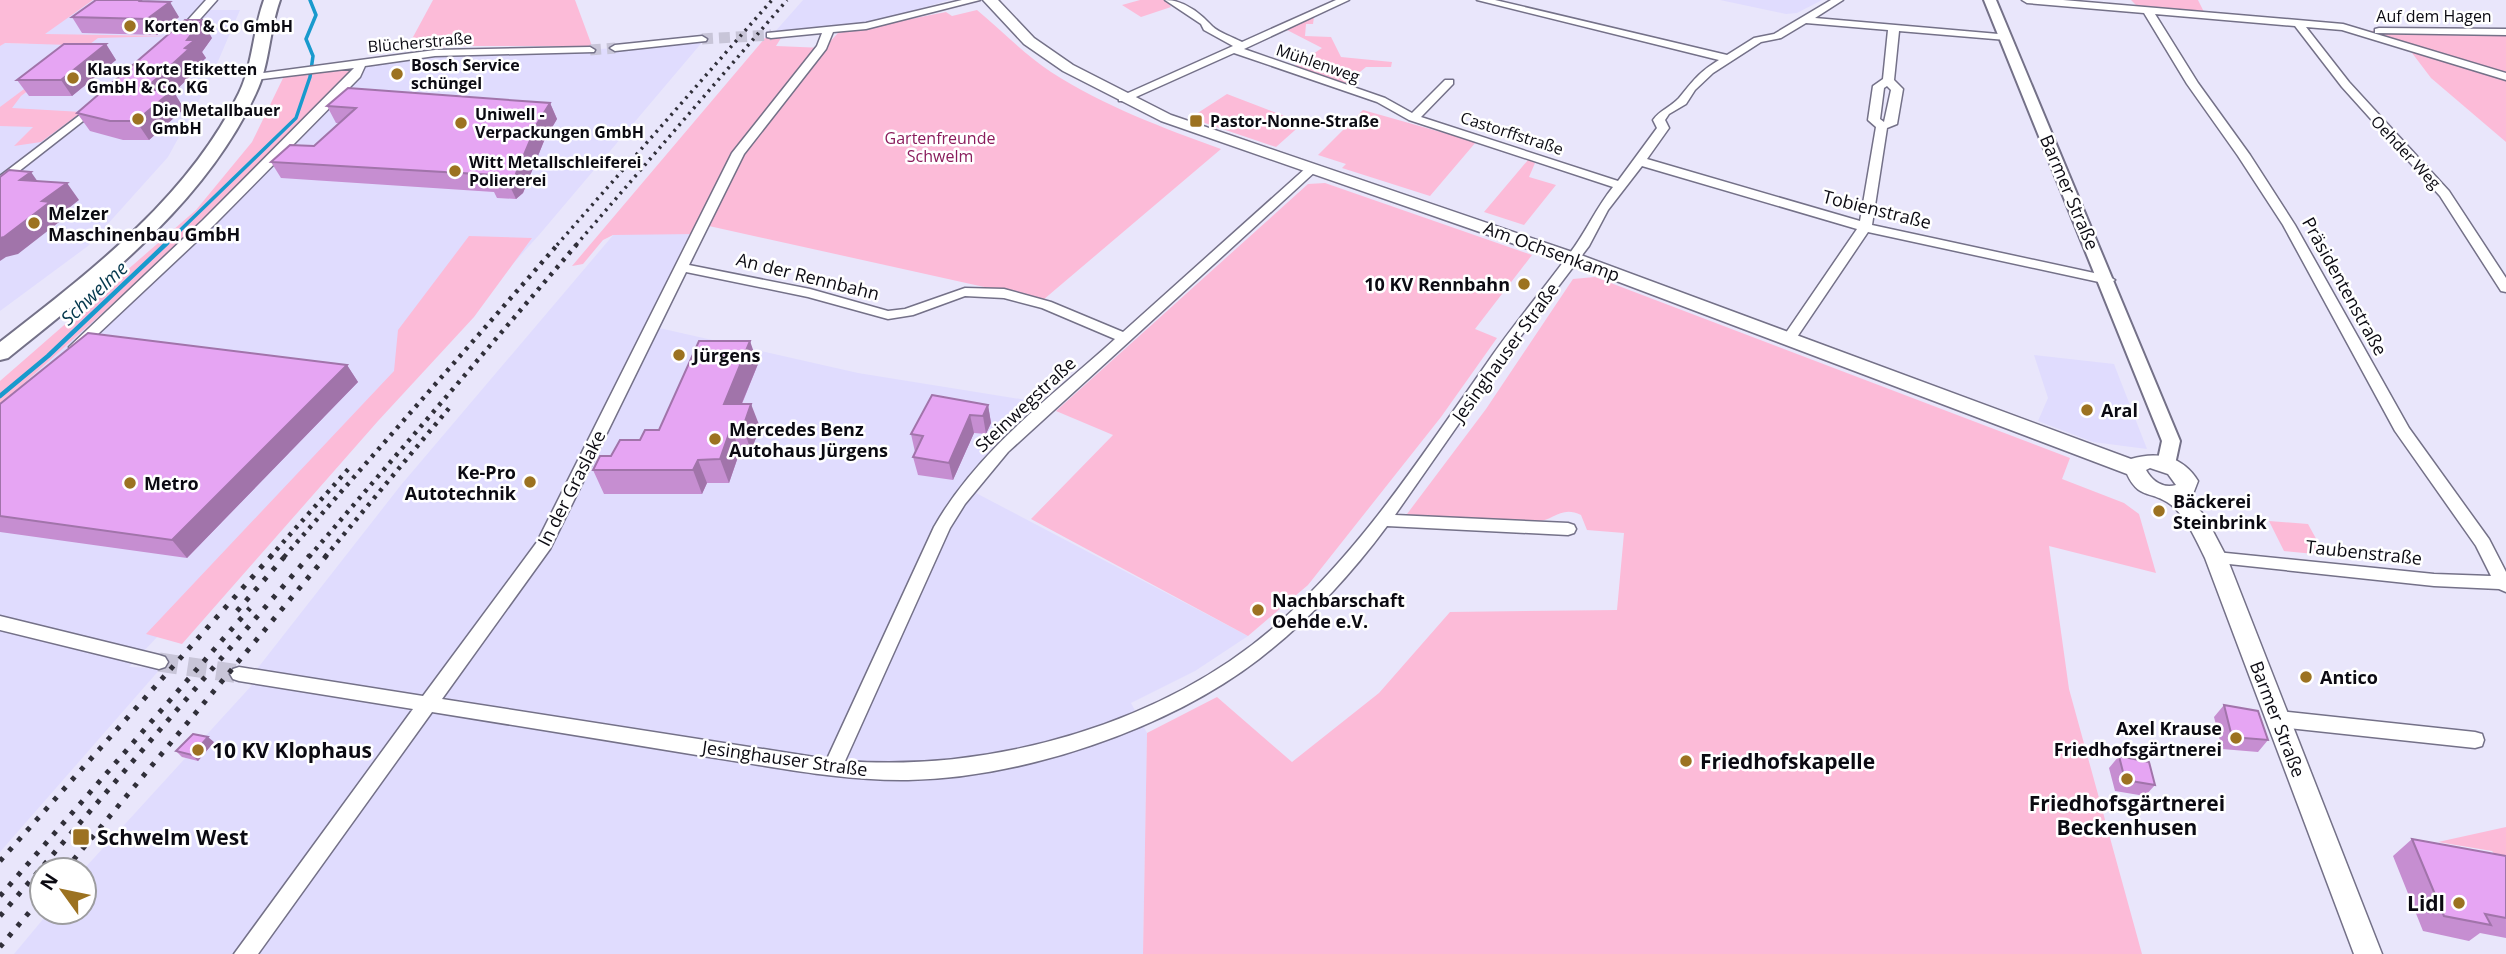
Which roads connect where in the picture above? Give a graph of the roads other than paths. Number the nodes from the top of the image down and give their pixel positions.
1 (212, 0) edge
2 (272, 0) edge
3 (975, 0) edge
4 (990, 0) edge
5 (1170, 0) edge
6 (1344, 0) edge
7 (1482, 0) edge
8 (1838, 0) edge
9 (1990, 0) edge
10 (2027, 0) edge
11 (2121, 4) edge
12 (2147, 10) junction
13 (1803, 20) junction
14 (2297, 22) junction
15 (1894, 28) junction
16 (828, 31) junction
17 (2362, 32) junction
18 (2506, 32) edge
19 (771, 34) tunnel mouth
20 (2006, 37) junction
21 (702, 39) tunnel mouth
22 (172, 42) edge
23 (615, 48) tunnel mouth
24 (1237, 48) junction
25 (590, 50) tunnel mouth
26 (1730, 59) junction
27 (353, 64) junction
28 (253, 77) junction
29 (2506, 77) edge
30 (1888, 81) junction
31 (1449, 82) dead end
32 (109, 96) edge
33 (1122, 99) junction
34 (1394, 106) joint
35 (1413, 118) junction
36 (1882, 126) junction
37 (1640, 161) junction
38 (1311, 170) junction
39 (0, 182) edge
40 (1622, 186) junction
41 (1865, 226) junction
42 (1572, 258) junction
43 (680, 267) junction
44 (2108, 280) junction
45 (2506, 288) edge
46 (1125, 338) junction
47 (1788, 340) junction
48 (69, 352) edge
49 (0, 353) edge
50 (2167, 464) junction
51 (2135, 469) junction
52 (2172, 494) junction
53 (1380, 520) junction
54 (1568, 529) dead end
55 (2216, 558) junction
56 (2505, 583) edge
57 (0, 623) edge
58 (159, 663) tunnel mouth
59 (239, 674) tunnel mouth
60 (428, 702) junction
61 (2278, 719) junction
62 (2474, 740) dead end
63 (832, 768) junction
64 (245, 954) edge
65 (2368, 954) edge

1 - 22 street
2 - 28 main road
3 - 16 street
4 - 33 main road, Am Ochsenkamp
5 - 24 street
6 - 24 street
7 - 26 street
8 - 13 street, Jesinghauser Straße
9 - 20 street, Barmer Straße
10 - 11 street
11 - 12 street
12 - 14 street
12 - 56 street, Präsidentenstraße
13 - 15 street
13 - 26 street, Jesinghauser Straße
14 - 17 street
14 - 45 street, Oehder Weg
15 - 20 street
15 - 30 street
16 - 19 street
16 - 43 street, In der Graslake
17 - 18 street, Auf dem Hagen
17 - 29 street
20 - 44 street, Barmer Straße
21 - 23 street
24 - 33 street
24 - 34 street, Mühlenweg
25 - 27 street, Blücherstraße
26 - 37 street, Jesinghauser Straße
27 - 28 street, Blücherstraße
27 - 48 street
28 - 49 main road
30 - 36 street
30 - 36 street
31 - 35 street
32 - 39 street
33 - 38 main road, Am Ochsenkamp
34 - 35 street, Castorffstraße
35 - 40 street, Castorffstraße
36 - 41 street
37 - 40 street, Jesinghauser Straße
37 - 41 street, Tobienstraße
38 - 42 main road, Am Ochsenkamp
38 - 46 street, Steinwegstraße
40 - 42 street, Jesinghauser Straße
41 - 44 street, Tobienstraße
41 - 47 street
42 - 47 main road, Am Ochsenkamp
42 - 53 street, Jesinghauser Straße
43 - 46 street, An der Rennbahn
43 - 60 street, In der Graslake
44 - 50 street, Barmer Straße
46 - 63 street, Steinwegstraße
47 - 51 main road, Am Ochsenkamp
50 - 51 main road
50 - 52 main road
51 - 52 main road
52 - 55 main road, Barmer Straße
53 - 54 street
53 - 63 street, Jesinghauser Straße
55 - 56 street, Taubenstraße
55 - 61 main road, Barmer Straße
57 - 58 street
59 - 60 street, Jesinghauser Straße
60 - 63 street, Jesinghauser Straße
60 - 64 street, In der Graslake
61 - 62 street
61 - 65 main road, Barmer Straße

